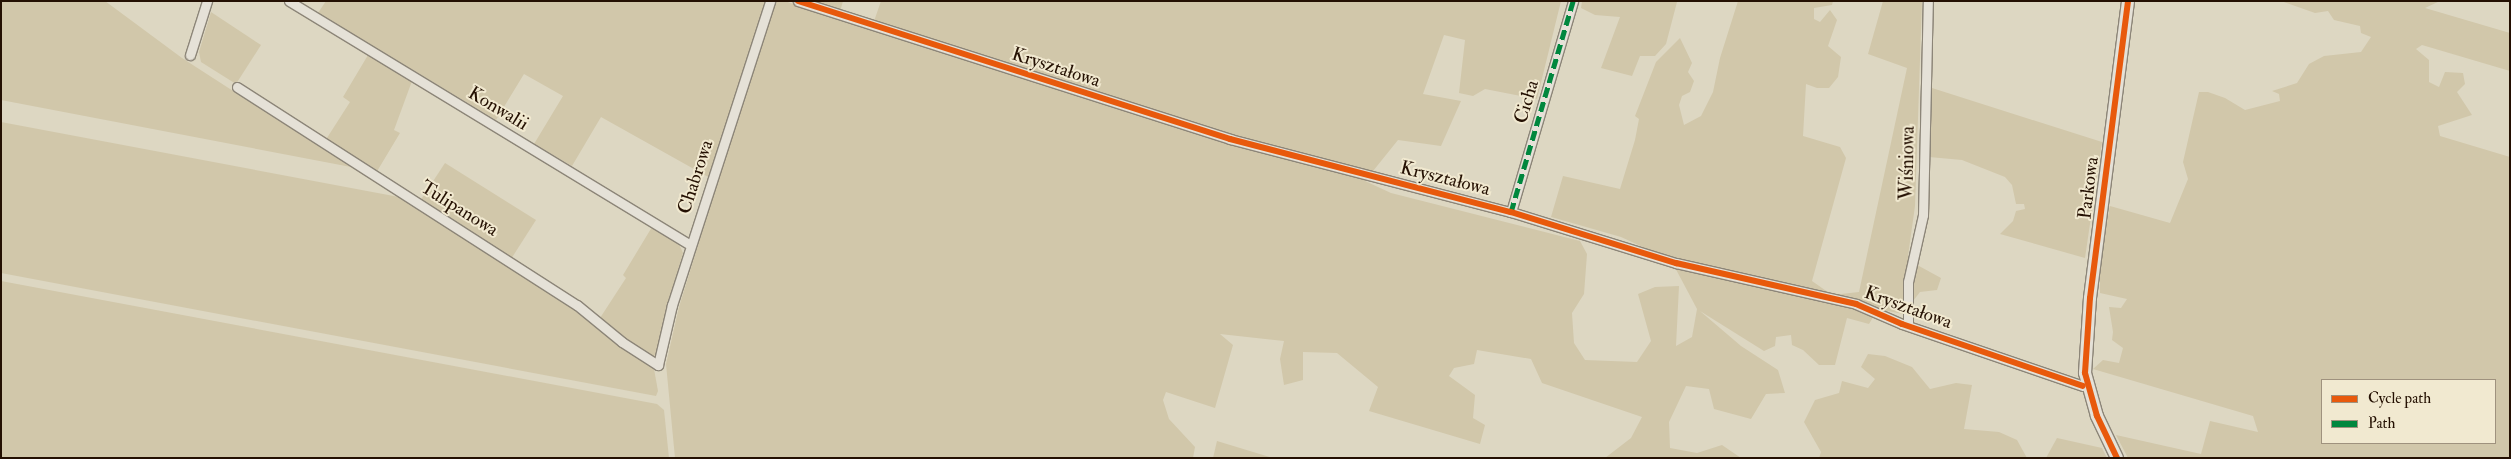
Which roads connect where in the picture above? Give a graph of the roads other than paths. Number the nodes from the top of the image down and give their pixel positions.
1 (207, 1) edge
2 (289, 1) edge
3 (770, 1) edge
4 (798, 1) edge
5 (1573, 1) edge
6 (1928, 1) edge
7 (2128, 1) edge
8 (190, 54) dead end
9 (237, 87) dead end
10 (1511, 212) junction
11 (691, 245) junction
12 (1908, 325) junction
13 (658, 365) joint
14 (2085, 382) junction
15 (2117, 458) edge

1 - 8 street
2 - 11 street, Konwalii
3 - 11 street, Chabrowa
4 - 10 street, Kryształowa
5 - 10 street, Cicha
6 - 12 street, Wiśniowa
7 - 14 street, Parkowa
9 - 13 street, Tulipanowa
10 - 12 street, Kryształowa
11 - 13 street, Chabrowa
12 - 14 street, Kryształowa
14 - 15 street, Parkowa

